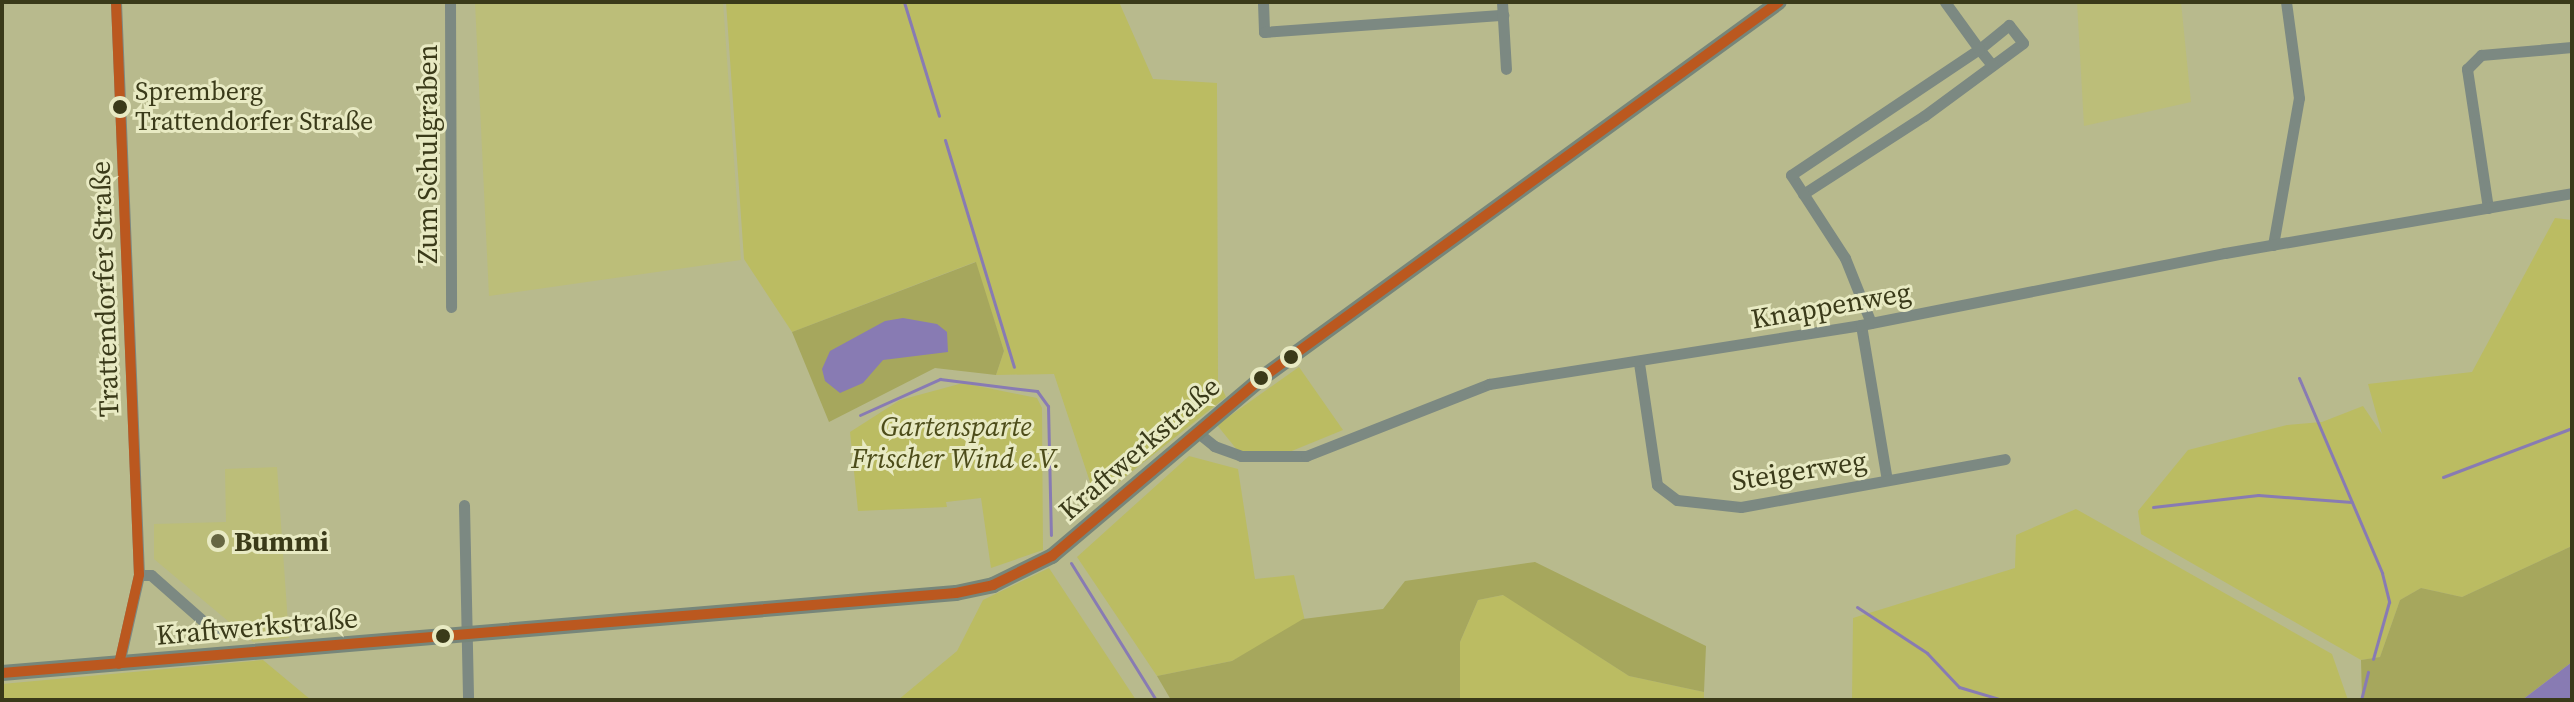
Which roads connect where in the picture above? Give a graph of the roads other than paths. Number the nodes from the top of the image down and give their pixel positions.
1 (116, 2) edge
2 (450, 2) edge
3 (1263, 2) edge
4 (1779, 2) edge
5 (1945, 2) edge
6 (2286, 2) edge
7 (1502, 8) edge
8 (2572, 47) edge
9 (1979, 49) junction
10 (1992, 65) junction
11 (1506, 69) dead end
12 (1910, 97) junction
13 (1924, 116) junction
14 (1824, 156) junction
15 (1836, 174) junction
16 (2572, 193) edge
17 (1803, 194) junction
18 (2488, 208) junction
19 (2273, 245) junction
20 (451, 307) dead end
21 (1866, 324) junction
22 (1639, 363) junction
23 (1197, 432) junction
24 (2005, 459) dead end
25 (1887, 480) junction
26 (464, 505) dead end
27 (139, 575) junction
28 (218, 634) dead end
29 (468, 634) junction
30 (119, 664) junction
31 (2, 673) edge
32 (468, 700) edge

1 - 27 street, Trattendorfer Straße
2 - 20 street, Zum Schulgraben
3 - 7 street
4 - 23 main road, Kraftwerkstraße
5 - 9 street
6 - 19 street
7 - 11 street
8 - 18 street
9 - 10 street
9 - 10 street
9 - 12 street
10 - 13 street
12 - 13 street
12 - 14 street
13 - 15 street
14 - 15 street
14 - 17 street
15 - 17 street
16 - 18 street, Knappenweg
17 - 21 street, Steigerweg
18 - 19 street, Knappenweg
19 - 21 street, Knappenweg
21 - 22 street, Knappenweg
21 - 25 street, Steigerweg
22 - 23 street, Knappenweg
22 - 25 street, Steigerweg
23 - 29 main road, Kraftwerkstraße
24 - 25 street, Steigerweg
26 - 29 street
27 - 28 street
27 - 30 street, Trattendorfer Straße
29 - 30 main road, Kraftwerkstraße
29 - 32 street
30 - 31 main road, Kraftwerkstraße

